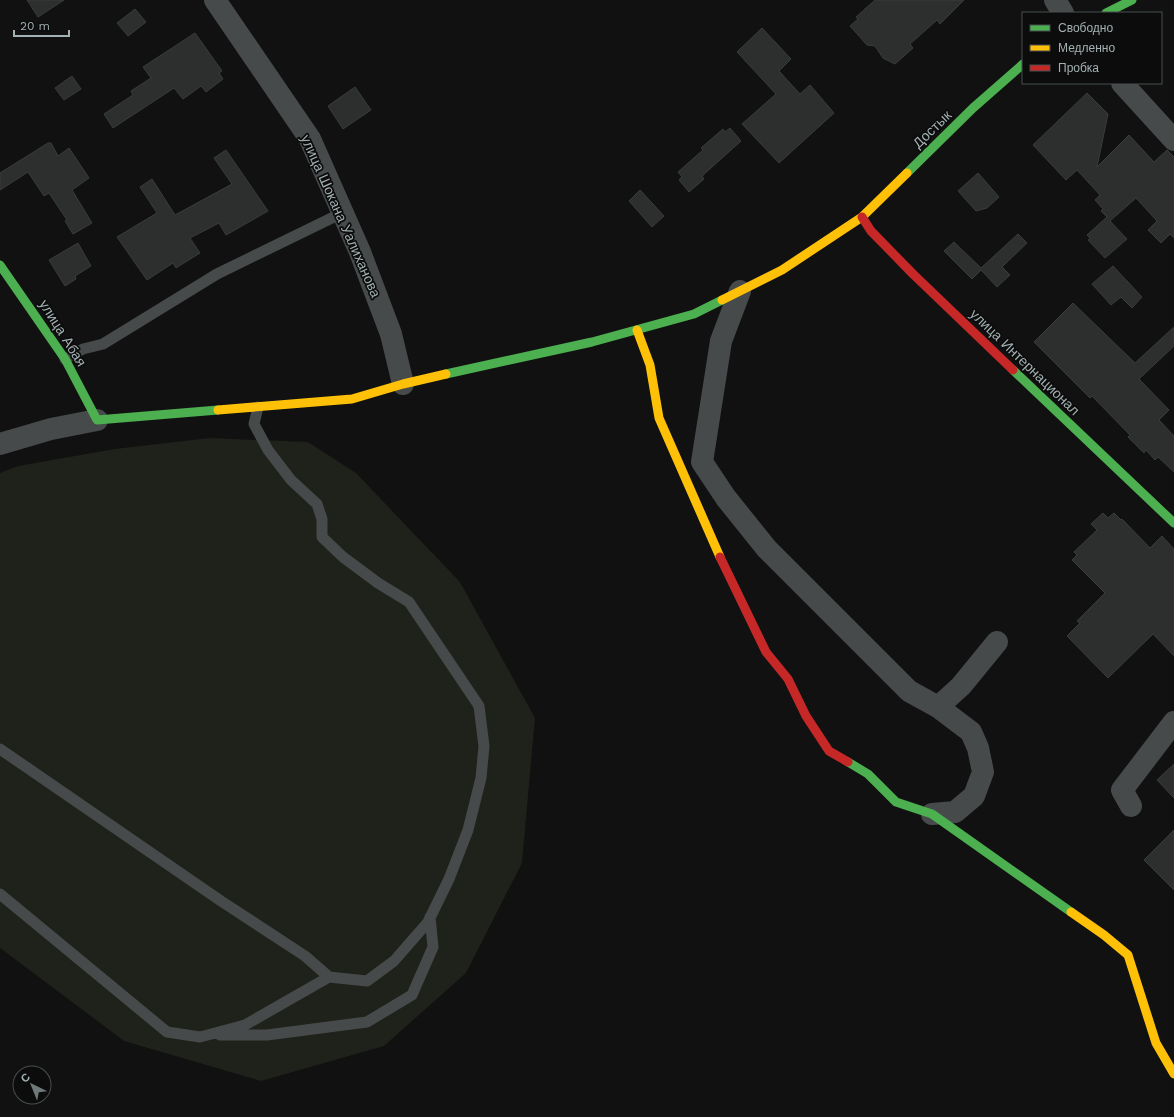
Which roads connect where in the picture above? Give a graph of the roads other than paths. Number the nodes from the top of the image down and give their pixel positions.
1 (215, 0) edge
2 (1055, 0) edge
3 (1132, 0) edge
4 (1062, 12) edge
5 (1108, 12) edge
6 (1022, 65) edge
7 (1123, 84) edge
8 (1174, 140) edge
9 (342, 213) junction
10 (862, 217) junction
11 (0, 265) edge
12 (740, 291) junction
13 (637, 330) junction
14 (65, 360) junction
15 (403, 384) junction
16 (258, 407) junction
17 (97, 420) junction
18 (0, 444) edge
19 (1174, 523) edge
20 (997, 642) dead end
21 (938, 707) junction
22 (1174, 722) edge
23 (0, 748) edge
24 (1131, 806) dead end
25 (932, 814) junction
26 (0, 894) edge
27 (430, 917) junction
28 (330, 977) junction
29 (204, 1036) junction
30 (1174, 1074) edge

1 - 9 street, улица Шокана Уалиханова
2 - 4 street
3 - 5 street
6 - 10 street, Достык
7 - 8 street
9 - 14 lane
9 - 15 street, улица Шокана Уалиханова
10 - 12 street, Достык
10 - 19 street, улица Интернационал
11 - 14 street, улица Абая
12 - 13 street, Достык
12 - 21 street
13 - 15 street, Достык
13 - 25 street
14 - 17 street, улица Абая
15 - 16 street, Достык
16 - 17 street, Достык
16 - 27 lane
17 - 18 street
20 - 21 street
21 - 25 street
22 - 24 street
23 - 28 lane
25 - 30 street
26 - 29 lane
27 - 28 lane
27 - 29 lane
28 - 29 lane

